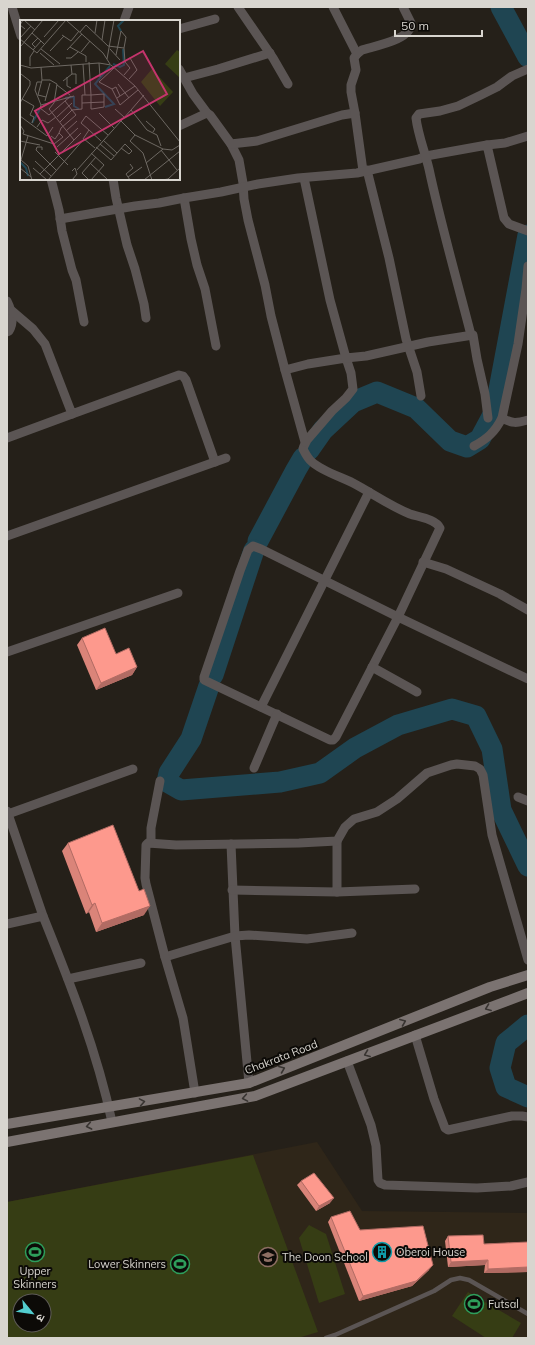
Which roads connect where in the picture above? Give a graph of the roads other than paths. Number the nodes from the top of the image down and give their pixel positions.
1 (12, 7) edge
2 (129, 7) edge
3 (238, 7) edge
4 (333, 7) edge
5 (403, 7) edge
6 (215, 19) dead end
7 (124, 20) edge
8 (180, 29) edge
9 (20, 33) edge
10 (270, 53) junction
11 (357, 54) junction
12 (528, 68) edge
13 (180, 71) edge
14 (184, 78) junction
15 (288, 84) dead end
16 (207, 113) junction
17 (355, 113) junction
18 (180, 126) edge
19 (528, 136) edge
20 (230, 144) junction
21 (487, 145) junction
22 (426, 156) junction
23 (365, 171) junction
24 (304, 178) junction
25 (51, 180) edge
26 (112, 180) edge
27 (243, 187) junction
28 (184, 198) junction
29 (119, 208) junction
30 (60, 219) junction
31 (528, 230) edge
32 (528, 266) edge
33 (7, 301) edge
34 (12, 311) junction
35 (146, 318) dead end
36 (84, 322) dead end
37 (7, 332) edge
38 (471, 336) junction
39 (216, 346) dead end
40 (408, 347) junction
41 (346, 358) junction
42 (286, 370) junction
43 (421, 396) dead end
44 (72, 414) junction
45 (488, 418) dead end
46 (502, 418) junction
47 (528, 420) edge
48 (7, 438) edge
49 (305, 442) junction
50 (474, 446) dead end
51 (226, 458) dead end
52 (215, 462) junction
53 (369, 492) junction
54 (7, 536) edge
55 (423, 562) junction
56 (324, 580) junction
57 (178, 594) dead end
58 (528, 610) edge
59 (398, 617) junction
60 (7, 652) edge
61 (372, 667) junction
62 (528, 679) edge
63 (417, 692) dead end
64 (261, 706) junction
65 (277, 714) junction
66 (254, 768) dead end
67 (133, 769) dead end
68 (160, 781) dead end
69 (518, 796) dead end
70 (528, 801) edge
71 (8, 813) edge
72 (337, 841) junction
73 (151, 843) junction
74 (231, 844) junction
75 (415, 889) dead end
76 (232, 890) junction
77 (337, 892) junction
78 (43, 916) junction
79 (7, 924) edge
80 (352, 933) dead end
81 (235, 936) junction
82 (165, 957) junction
83 (528, 960) edge
84 (142, 962) dead end
85 (528, 976) edge
86 (68, 979) junction
87 (528, 993) edge
88 (415, 1036) junction
89 (347, 1061) junction
90 (249, 1083) junction
91 (195, 1092) junction
92 (109, 1108) junction
93 (528, 1117) edge
94 (112, 1122) junction
95 (7, 1124) edge
96 (7, 1142) edge
97 (528, 1182) edge
98 (528, 1314) edge
99 (326, 1338) edge

1 - 9 street
2 - 7 street
3 - 10 street
4 - 11 street
5 - 11 street
6 - 8 street
10 - 14 street
10 - 15 street
11 - 17 street
12 - 22 street
13 - 14 street
14 - 16 street
16 - 18 street
16 - 20 street
17 - 20 street
17 - 23 street
19 - 21 street
20 - 27 street
21 - 22 street
21 - 31 street
22 - 23 street
22 - 38 street
23 - 24 street
23 - 40 street
24 - 27 street
24 - 41 street
25 - 30 street
26 - 29 street
27 - 28 street
27 - 42 street
28 - 29 street
28 - 39 street
29 - 30 street
29 - 35 street
30 - 36 street
32 - 46 street
33 - 34 street
34 - 37 street
34 - 44 street
38 - 40 street
38 - 45 street
40 - 41 street
40 - 43 street
41 - 42 street
41 - 49 street
42 - 49 street
44 - 48 street
44 - 52 street
46 - 47 street
46 - 50 street
49 - 53 street
51 - 52 street
52 - 54 street
53 - 55 street
53 - 56 street
55 - 58 street
55 - 59 street
56 - 59 street
56 - 64 street
56 - 64 street
57 - 60 street
59 - 61 street
59 - 62 street
61 - 63 street
61 - 65 street
64 - 65 street
65 - 66 street
67 - 71 street
68 - 73 street
69 - 70 street
71 - 78 street
72 - 74 street
72 - 77 street
72 - 83 street
73 - 74 street
73 - 82 street
74 - 76 street
75 - 77 street
76 - 77 street
76 - 81 street
78 - 79 street
78 - 86 street
80 - 81 street
81 - 82 street
81 - 90 street
82 - 91 street
84 - 86 street
90 -> 85 main road, Chakrata Road
86 - 92 street
87 -> 88 main road
88 -> 89 main road
88 - 93 street
89 -> 94 main road
89 - 97 street
90 - 91 main road, Chakrata Road
92 -> 91 main road, Chakrata Road
92 - 94 street
92 - 95 main road, Chakrata Road
94 -> 96 main road
98 - 99 lane

